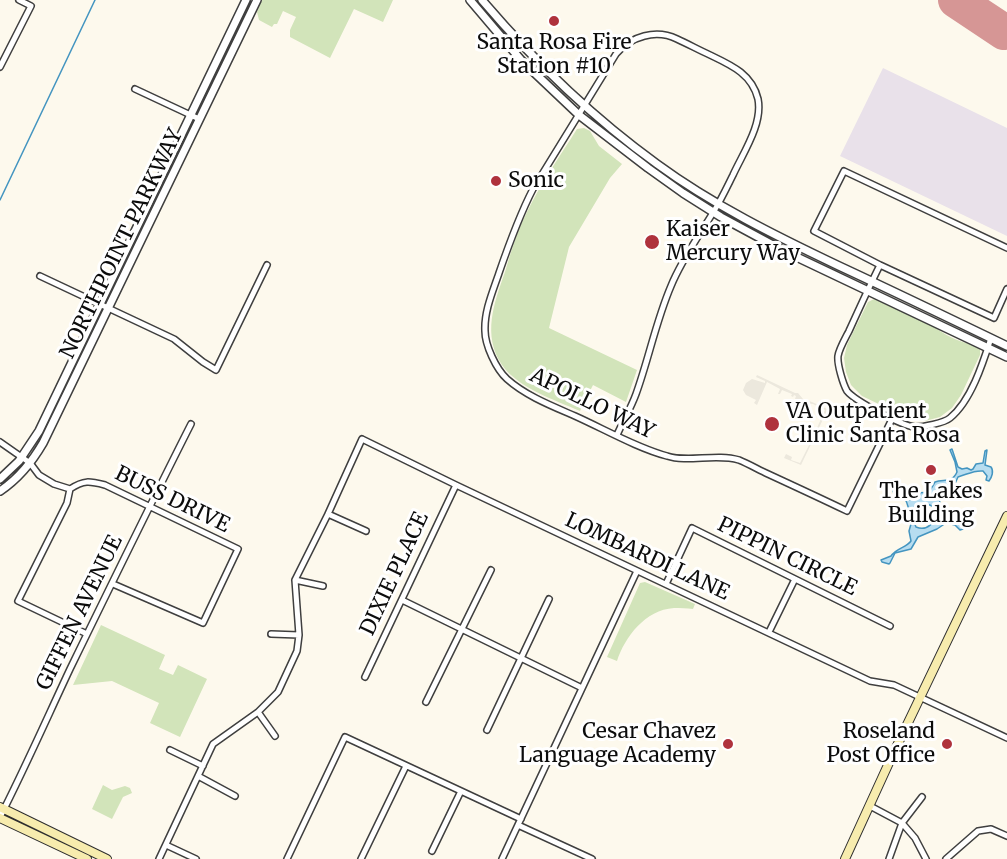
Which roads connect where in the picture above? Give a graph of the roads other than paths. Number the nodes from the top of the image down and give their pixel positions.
1 (19, 0) edge
2 (246, 0) edge
3 (257, 0) edge
4 (470, 0) edge
5 (482, 0) edge
6 (0, 49) edge
7 (7, 53) junction
8 (0, 68) edge
9 (135, 89) dead end
10 (585, 106) junction
11 (579, 115) junction
12 (194, 117) junction
13 (718, 204) junction
14 (713, 212) junction
15 (1007, 248) edge
16 (267, 265) dead end
17 (880, 265) junction
18 (40, 276) dead end
19 (872, 281) junction
20 (1007, 289) edge
21 (868, 291) junction
22 (100, 304) junction
23 (109, 309) junction
24 (990, 338) junction
25 (1007, 345) edge
26 (988, 347) junction
27 (1007, 357) edge
28 (892, 418) junction
29 (191, 424) dead end
30 (617, 435) junction
31 (0, 442) edge
32 (22, 457) junction
33 (30, 463) junction
34 (0, 479) edge
35 (456, 485) junction
36 (70, 489) junction
37 (0, 491) edge
38 (149, 507) junction
39 (328, 513) junction
40 (1007, 516) edge
41 (366, 531) dead end
42 (491, 570) dead end
43 (637, 571) junction
44 (795, 579) junction
45 (295, 580) junction
46 (112, 584) junction
47 (666, 584) junction
48 (323, 586) dead end
49 (549, 599) dead end
50 (402, 600) junction
51 (890, 626) dead end
52 (463, 629) junction
53 (769, 632) junction
54 (87, 634) junction
55 (271, 634) dead end
56 (299, 635) junction
57 (521, 658) junction
58 (364, 677) dead end
59 (582, 688) junction
60 (921, 697) junction
61 (426, 702) dead end
62 (258, 712) junction
63 (487, 730) dead end
64 (275, 736) dead end
65 (1007, 738) edge
66 (170, 750) dead end
67 (203, 766) junction
68 (406, 766) junction
69 (198, 776) junction
70 (461, 791) junction
71 (235, 796) dead end
72 (922, 797) dead end
73 (870, 806) junction
74 (1, 812) edge
75 (519, 822) junction
76 (903, 823) junction
77 (1007, 836) edge
78 (166, 845) junction
79 (432, 851) dead end
80 (87, 859) edge
81 (107, 859) edge
82 (159, 859) edge
83 (196, 859) edge
84 (287, 859) edge
85 (361, 859) edge
86 (502, 859) edge
87 (592, 859) edge
88 (845, 859) edge
89 (889, 859) edge
90 (926, 859) edge
91 (946, 859) edge

1 - 7 street
2 - 12 street, NORTHPOINT PARKWAY
3 - 23 street, NORTHPOINT PARKWAY
4 - 11 street
5 - 10 street
6 - 7 street
7 - 8 street
9 - 12 street
10 - 11 street, APOLLO WAY
10 - 13 street
10 - 13 street, APOLLO WAY
11 - 14 street
11 - 30 street, APOLLO WAY
12 - 22 street, NORTHPOINT PARKWAY
13 - 14 street, APOLLO WAY
13 - 19 street
14 - 21 street
14 - 30 street, APOLLO WAY
15 - 17 street
16 - 23 street
17 - 19 street
17 - 20 street
18 - 22 street
19 - 21 street
19 - 24 street
21 - 26 street
21 - 28 street
22 - 23 street
22 - 32 street, NORTHPOINT PARKWAY
23 - 33 street, NORTHPOINT PARKWAY
24 - 25 street
24 - 26 street
26 - 27 street
26 - 28 street
28 - 30 street, APOLLO WAY
29 - 38 street, GIFFEN AVENUE
31 - 32 street
32 - 33 street
32 - 34 street, NORTHPOINT PARKWAY
33 - 36 street
33 - 37 street, NORTHPOINT PARKWAY
35 - 39 street, LOMBARDI LANE
35 - 43 street, LOMBARDI LANE
35 - 50 street, DIXIE PLACE
36 - 38 street, BUSS DRIVE
36 - 54 street
38 - 46 street, GIFFEN AVENUE
38 - 46 street, BUSS DRIVE
39 - 41 street
39 - 45 street
40 - 60 main road
42 - 52 street
43 - 47 street, LOMBARDI LANE
43 - 59 street
44 - 47 street, PIPPIN CIRCLE
44 - 51 street, PIPPIN CIRCLE
44 - 53 street
45 - 48 street
45 - 56 street
46 - 54 street, GIFFEN AVENUE
47 - 53 street, LOMBARDI LANE
49 - 57 street
50 - 52 street
50 - 58 street, DIXIE PLACE
52 - 57 street
52 - 61 street
53 - 60 street, LOMBARDI LANE
54 - 74 street, GIFFEN AVENUE
55 - 56 street
56 - 62 street
57 - 59 street
57 - 63 street
59 - 75 street
60 - 65 street, LOMBARDI LANE
60 - 73 main road
62 - 64 street
62 - 67 street
66 - 67 street
67 - 69 street
68 - 70 street
68 - 84 street
68 - 85 street
69 - 71 street
69 - 78 street
70 - 75 street
70 - 79 street
72 - 76 street
73 - 76 street
73 - 88 main road
74 - 80 main road
74 - 81 main road
75 - 86 street
75 - 87 street
76 - 89 street
76 - 90 street
77 - 91 street
78 - 82 street
78 - 83 street

